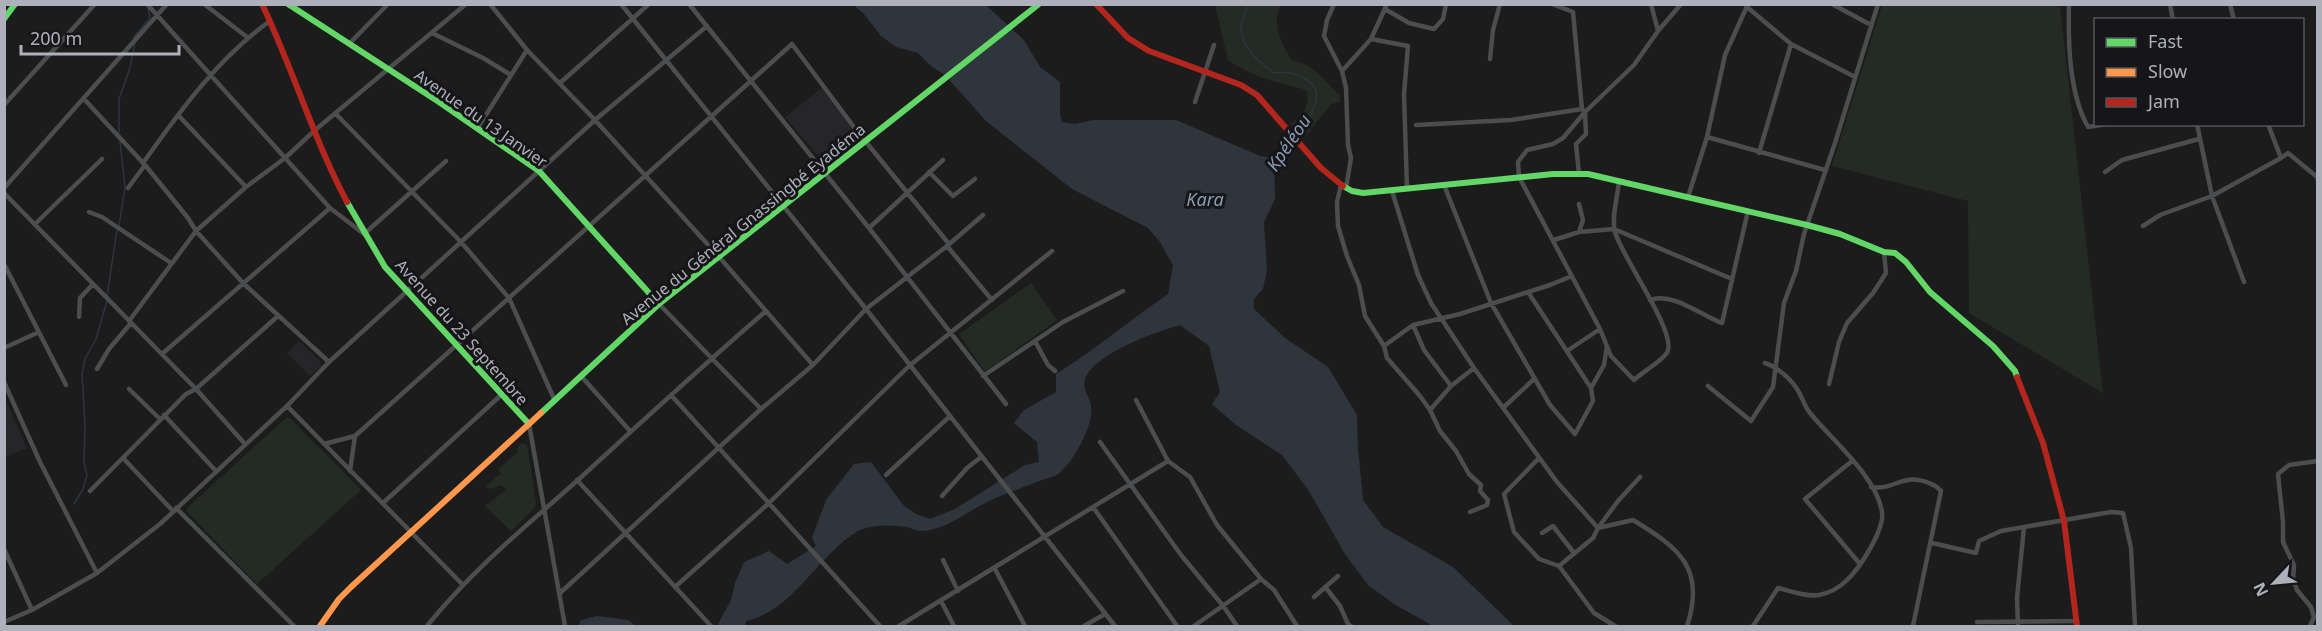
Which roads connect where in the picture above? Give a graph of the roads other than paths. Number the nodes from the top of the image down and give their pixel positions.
1 (15, 4) edge
2 (95, 4) edge
3 (167, 4) edge
4 (204, 4) edge
5 (262, 4) edge
6 (288, 4) edge
7 (388, 4) edge
8 (466, 4) edge
9 (490, 4) edge
10 (621, 4) edge
11 (649, 4) edge
12 (689, 4) edge
13 (1039, 4) edge
14 (1096, 4) edge
15 (1334, 4) edge
16 (1446, 4) edge
17 (1500, 4) edge
18 (1552, 4) edge
19 (1651, 4) edge
20 (1681, 4) edge
21 (1832, 4) edge
22 (1878, 4) edge
23 (2069, 4) edge
24 (148, 6) edge
25 (1747, 6) edge
26 (1386, 7) edge
27 (158, 16) junction
28 (4, 19) edge
29 (270, 21) junction
30 (632, 21) junction
31 (707, 26) junction
32 (1871, 26) junction
33 (1658, 31) junction
34 (432, 33) junction
35 (247, 38) junction
36 (1371, 39) junction
37 (349, 44) junction
38 (1791, 44) junction
39 (1214, 45) dead end
40 (527, 50) junction
41 (1490, 58) dead end
42 (667, 61) junction
43 (388, 71) junction
44 (1342, 71) junction
45 (1206, 72) junction
46 (210, 74) junction
47 (512, 75) junction
48 (1855, 76) junction
49 (751, 81) junction
50 (560, 83) junction
51 (84, 99) junction
52 (1195, 102) dead end
53 (4, 105) edge
54 (1584, 111) junction
55 (336, 114) junction
56 (179, 116) junction
57 (711, 117) junction
58 (595, 120) junction
59 (1416, 125) dead end
60 (2094, 126) edge
61 (2197, 126) edge
62 (2269, 126) edge
63 (477, 129) junction
64 (315, 131) junction
65 (1707, 137) junction
66 (2199, 139) junction
67 (866, 142) junction
68 (1759, 153) junction
69 (285, 158) junction
70 (2281, 158) junction
71 (102, 159) dead end
72 (943, 160) dead end
73 (446, 161) dead end
74 (144, 164) junction
75 (1825, 170) junction
76 (539, 171) junction
77 (929, 172) junction
78 (2105, 172) dead end
79 (825, 173) junction
80 (1579, 174) junction
81 (645, 175) junction
82 (1519, 177) junction
83 (975, 178) dead end
84 (1619, 180) junction
85 (2318, 180) edge
86 (1444, 185) junction
87 (246, 187) junction
88 (1343, 187) junction
89 (4, 188) edge
90 (128, 188) dead end
91 (1407, 189) junction
92 (411, 191) junction
93 (1392, 191) junction
94 (907, 192) junction
95 (4, 194) edge
96 (2212, 195) junction
97 (1688, 196) junction
98 (1579, 204) dead end
99 (783, 206) junction
100 (330, 208) junction
101 (1748, 211) junction
102 (89, 212) dead end
103 (983, 215) dead end
104 (35, 224) junction
105 (1807, 225) junction
106 (589, 226) junction
107 (2143, 226) dead end
108 (869, 228) junction
109 (1614, 229) junction
110 (196, 231) junction
111 (1579, 232) junction
112 (364, 234) junction
113 (1554, 240) junction
114 (461, 242) junction
115 (948, 245) junction
116 (1052, 251) dead end
117 (1884, 252) junction
118 (720, 258) junction
119 (171, 263) junction
120 (4, 264) edge
121 (1572, 276) junction
122 (908, 277) junction
123 (1732, 279) junction
124 (2244, 282) dead end
125 (243, 283) junction
126 (93, 284) junction
127 (1123, 291) dead end
128 (1528, 292) junction
129 (407, 293) junction
130 (510, 298) junction
131 (993, 300) junction
132 (1650, 300) junction
133 (1491, 303) junction
134 (659, 304) junction
135 (866, 309) junction
136 (766, 311) junction
137 (79, 316) dead end
138 (278, 316) junction
139 (1442, 319) junction
140 (130, 322) junction
141 (1413, 325) junction
142 (1600, 329) junction
143 (39, 332) junction
144 (952, 333) junction
145 (1035, 340) junction
146 (1384, 346) junction
147 (1607, 346) junction
148 (456, 347) junction
149 (4, 348) edge
150 (1567, 351) junction
151 (162, 354) junction
152 (712, 357) junction
153 (329, 362) junction
154 (1765, 363) dead end
155 (813, 365) junction
156 (909, 366) junction
157 (1774, 366) junction
158 (1474, 368) junction
159 (97, 369) dead end
160 (1054, 371) dead end
161 (581, 376) junction
162 (983, 376) junction
163 (1534, 379) junction
164 (4, 382) edge
165 (1829, 384) dead end
166 (66, 385) dead end
167 (1451, 386) junction
168 (1708, 386) dead end
169 (1591, 388) junction
170 (129, 389) dead end
171 (196, 389) junction
172 (671, 395) junction
173 (500, 396) junction
174 (1136, 400) dead end
175 (555, 401) junction
176 (1006, 404) dead end
177 (287, 406) junction
178 (1504, 407) junction
179 (761, 409) junction
180 (1430, 410) junction
181 (162, 417) junction
182 (949, 417) junction
183 (529, 424) junction
184 (630, 431) junction
185 (355, 436) junction
186 (1100, 442) dead end
187 (245, 444) junction
188 (324, 444) junction
189 (720, 449) junction
190 (981, 457) junction
191 (123, 458) junction
192 (1539, 458) junction
193 (1168, 461) junction
194 (1852, 461) junction
195 (2318, 461) edge
196 (216, 471) junction
197 (350, 471) junction
198 (886, 475) dead end
199 (1640, 477) dead end
200 (577, 480) junction
201 (1130, 484) junction
202 (1871, 487) junction
203 (90, 491) dead end
204 (942, 496) dead end
205 (382, 503) junction
206 (769, 503) junction
207 (1093, 507) junction
208 (545, 508) junction
209 (175, 509) junction
210 (1470, 512) dead end
211 (2064, 521) junction
212 (2024, 527) junction
213 (1598, 528) junction
214 (411, 533) junction
215 (627, 533) junction
216 (1542, 533) dead end
217 (1044, 538) junction
218 (1932, 543) junction
219 (4, 549) edge
220 (1574, 553) junction
221 (943, 560) dead end
222 (1860, 564) junction
223 (1559, 567) junction
224 (995, 569) junction
225 (97, 573) junction
226 (1338, 576) dead end
227 (1261, 579) junction
228 (463, 585) junction
229 (675, 588) junction
230 (1326, 588) junction
231 (958, 591) junction
232 (559, 594) junction
233 (1314, 597) dead end
234 (941, 602) junction
235 (1224, 607) junction
236 (32, 610) junction
237 (1105, 614) junction
238 (4, 622) edge
239 (1977, 622) dead end
240 (2076, 624) edge
241 (2018, 625) edge
242 (1347, 626) edge
243 (294, 627) edge
244 (320, 627) edge
245 (427, 627) edge
246 (565, 627) edge
247 (711, 627) edge
248 (880, 627) edge
249 (899, 627) edge
250 (954, 627) edge
251 (1025, 627) edge
252 (1084, 627) edge
253 (1115, 627) edge
254 (1177, 627) edge
255 (1194, 627) edge
256 (1236, 627) edge
257 (1298, 627) edge
258 (1615, 627) edge
259 (1687, 627) edge
260 (1753, 627) edge
261 (1913, 627) edge
262 (2135, 627) edge
263 (2310, 627) edge

1 - 28 main road
2 - 53 street
3 - 27 street
4 - 35 street
5 - 29 main road, Avenue du 23 Septembre
6 - 37 main road, Avenue du 13 Janvier
7 - 37 street
8 - 34 street
9 - 40 street
10 - 30 street
11 - 30 street
12 - 31 street
13 - 67 main road, Avenue du Général Gnassingbé Eyadéma
14 - 45 main road
15 - 44 street
16 - 26 street
17 - 41 street
18 - 54 street
19 - 33 street
20 - 33 street
21 - 32 street
22 - 32 street
23 - 60 street
24 - 27 street
25 - 38 street
25 - 65 street
26 - 36 street
27 - 46 street
27 - 51 street
29 - 35 street
29 - 64 main road, Avenue du 23 Septembre
30 - 42 street
30 - 50 street
31 - 42 street
31 - 49 street
32 - 48 street
33 - 54 street
34 - 43 street
34 - 47 street
35 - 46 street
36 - 44 street
36 - 91 street
37 - 43 main road, Avenue du 13 Janvier
38 - 48 street
38 - 68 street
39 - 45 street
40 - 47 street
40 - 50 street
42 - 57 street
42 - 58 street
43 - 55 street
43 - 63 main road, Avenue du 13 Janvier
44 - 88 street
45 - 52 street
45 - 88 main road
46 - 56 street
46 - 69 street
47 - 63 street
48 - 75 street
49 - 57 street
49 - 67 street
49 - 79 street
50 - 58 street
51 - 74 street
51 - 89 street
54 - 59 street
54 - 80 street
54 - 82 street
55 - 64 street
55 - 92 street
56 - 74 street
56 - 87 street
57 - 81 street
57 - 99 street
58 - 76 street
58 - 81 street
61 - 66 street
62 - 70 street
63 - 76 main road, Avenue du 13 Janvier
64 - 69 street
64 - 112 main road, Avenue du 23 Septembre
65 - 68 street
65 - 97 street
66 - 78 street
66 - 96 street
67 - 79 main road, Avenue du Général Gnassingbé Eyadéma
67 - 94 street
68 - 75 street
69 - 87 street
69 - 100 street
70 - 85 street
70 - 96 street
71 - 104 street
72 - 77 street
73 - 92 street
74 - 90 street
74 - 110 street
75 - 105 street
76 - 106 main road, Avenue du 13 Janvier
76 - 114 street
77 - 83 street
77 - 94 street
79 - 99 main road, Avenue du Général Gnassingbé Eyadéma
79 - 108 street
80 - 82 main road
80 - 84 main road
81 - 106 street
81 - 118 street
82 - 86 main road
82 - 113 street
84 - 97 main road
84 - 109 street
86 - 91 main road
86 - 133 street
87 - 110 street
88 - 93 main road
88 - 146 street
91 - 93 main road
92 - 112 street
92 - 114 street
93 - 139 street
94 - 108 street
94 - 115 street
95 - 104 street
96 - 107 street
96 - 124 street
97 - 101 main road
98 - 111 street
99 - 118 main road, Avenue du Général Gnassingbé Eyadéma
99 - 135 street
100 - 112 street
100 - 125 street
101 - 105 main road
101 - 123 street
102 - 119 street
103 - 115 street
104 - 126 street
105 - 117 main road
105 - 157 street
106 - 130 street
106 - 134 main road, Avenue du 13 Janvier
108 - 122 street
109 - 111 street
109 - 123 street
109 - 132 street
110 - 119 street
110 - 125 street
111 - 113 street
112 - 129 main road, Avenue du 23 Septembre
113 - 121 street
114 - 129 street
114 - 130 street
115 - 122 street
115 - 131 street
116 - 131 street
117 - 165 street
117 - 211 main road
118 - 134 main road, Avenue du Général Gnassingbé Eyadéma
118 - 136 street
119 - 140 street
120 - 143 street
121 - 128 street
121 - 142 street
122 - 135 street
122 - 144 street
123 - 132 street
125 - 138 street
125 - 151 street
126 - 137 street
126 - 140 street
127 - 145 street
128 - 133 street
128 - 150 street
129 - 148 main road, Avenue du 23 Septembre
129 - 153 street
130 - 148 street
130 - 175 street
131 - 144 street
132 - 147 street
133 - 139 street
133 - 163 street
134 - 152 street, Avenue du 13 Janvier
134 - 161 main road, Avenue du Général Gnassingbé Eyadéma
135 - 155 street
135 - 156 street
136 - 152 street
136 - 155 street
138 - 153 street
138 - 171 street
139 - 141 street
139 - 158 street
140 - 151 street
140 - 159 street
141 - 146 street
141 - 167 street
142 - 147 street
142 - 150 street
143 - 149 street
143 - 166 street
144 - 156 street
144 - 162 street
145 - 160 street
145 - 162 street
146 - 180 street
147 - 169 street
148 - 173 main road, Avenue du 23 Septembre
148 - 185 street
150 - 169 street
151 - 171 street
152 - 172 street
152 - 179 street, Avenue du 13 Janvier
153 - 177 street
154 - 157 street
155 - 179 street
156 - 182 street
156 - 206 street
157 - 168 street
157 - 194 street
158 - 167 street
158 - 178 street
161 - 175 main road, Avenue du Général Gnassingbé Eyadéma
161 - 184 street
162 - 176 street
163 - 169 street
163 - 178 street
164 - 225 street
167 - 180 street
170 - 181 street
171 - 181 street
171 - 187 street
172 - 184 street
172 - 189 street
173 - 183 main road, Avenue du 23 Septembre
173 - 205 street
174 - 193 street
175 - 183 main road, Avenue du Général Gnassingbé Eyadéma
177 - 187 street
177 - 188 street
178 - 192 street
179 - 189 street
180 - 210 street
181 - 191 street
181 - 196 street
182 - 190 street
182 - 198 street
183 - 208 street, Avenue du 23 Septembre
183 - 214 main road, Avenue du Général Gnassingbé Eyadéma
184 - 200 street
185 - 188 street
185 - 197 street
186 - 201 street
187 - 196 street
188 - 197 street
189 - 206 street
189 - 215 street
190 - 204 street
190 - 217 street
191 - 203 street
191 - 209 street
192 - 213 street
192 - 223 street
193 - 201 street
193 - 227 street
194 - 202 street
194 - 222 street
195 - 263 street
196 - 209 street
197 - 205 street
199 - 213 street
200 - 208 street
200 - 215 street
201 - 207 street
201 - 235 street
202 - 218 street
202 - 222 street
205 - 214 street
206 - 229 street
206 - 248 street
207 - 217 street
207 - 254 street
208 - 228 street
208 - 232 street, Avenue du 23 Septembre
209 - 225 street
209 - 243 street
211 - 212 street
211 - 240 main road
211 - 262 street
212 - 218 street
212 - 241 street
213 - 220 street
213 - 259 street
214 - 228 street
214 - 244 main road, Avenue du Général Gnassingbé Eyadéma
215 - 229 street
215 - 232 street
216 - 220 street
217 - 224 street
217 - 237 street
218 - 261 street
219 - 236 street
220 - 223 street
221 - 231 street
222 - 260 street
223 - 258 street
224 - 231 street
224 - 251 street
225 - 236 street
226 - 230 street
227 - 235 street
227 - 257 street
228 - 245 street
229 - 247 street
230 - 233 street
230 - 242 street
231 - 234 street
232 - 246 street, Avenue du 23 Septembre
234 - 249 street
234 - 250 street
235 - 255 street
235 - 256 street
236 - 238 street
237 - 252 street
237 - 253 street
239 - 241 street
240 - 241 street

